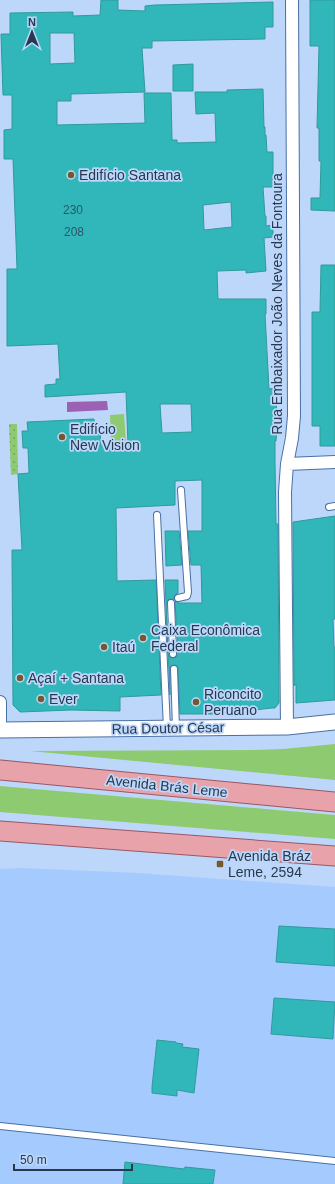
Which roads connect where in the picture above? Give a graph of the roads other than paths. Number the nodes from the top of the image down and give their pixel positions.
1 (292, 0) edge
2 (335, 462) edge
3 (287, 464) junction
4 (181, 490) dead end
5 (157, 515) dead end
6 (178, 598) dead end
7 (171, 603) dead end
8 (173, 654) dead end
9 (174, 669) dead end
10 (0, 702) edge
11 (335, 722) edge
12 (286, 727) junction
13 (171, 728) junction
14 (0, 730) edge
15 (0, 770) edge
16 (335, 802) edge
17 (0, 831) edge
18 (335, 856) edge
19 (0, 1126) edge
20 (335, 1161) edge

1 - 3 street, Rua Embaixador João Neves da Fontoura
2 - 3 street
3 - 12 street, Rua Embaixador João Neves da Fontoura
4 - 6 lane
5 - 13 lane
7 - 8 lane
9 - 13 lane
10 - 14 street
11 - 12 street, Rua Doutor César
12 - 13 street, Rua Doutor César
13 - 14 street, Rua Doutor César
15 - 16 main road, Avenida Brás Leme
17 - 18 main road
19 - 20 lane

